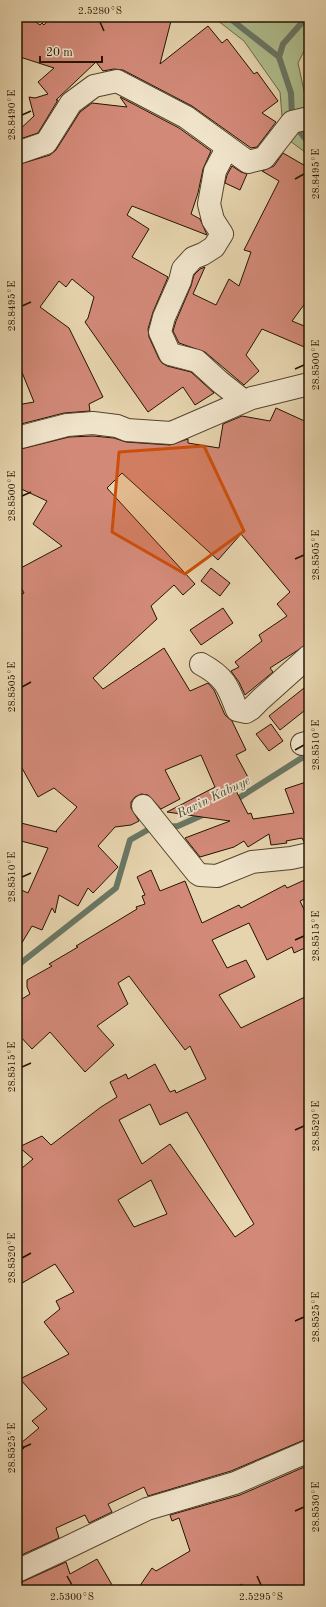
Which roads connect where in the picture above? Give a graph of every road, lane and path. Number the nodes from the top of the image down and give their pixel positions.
1 (309, 118) edge
2 (227, 148) junction
3 (17, 153) edge
4 (309, 384) edge
5 (244, 401) junction
6 (17, 438) edge
7 (309, 656) edge
8 (201, 664) dead end
9 (142, 806) dead end
10 (309, 854) edge
11 (309, 1451) edge
12 (17, 1570) edge

1 - 2 street
2 - 3 street
2 - 5 street
4 - 5 street
5 - 6 street
7 - 8 street
9 - 10 street
11 - 12 street

